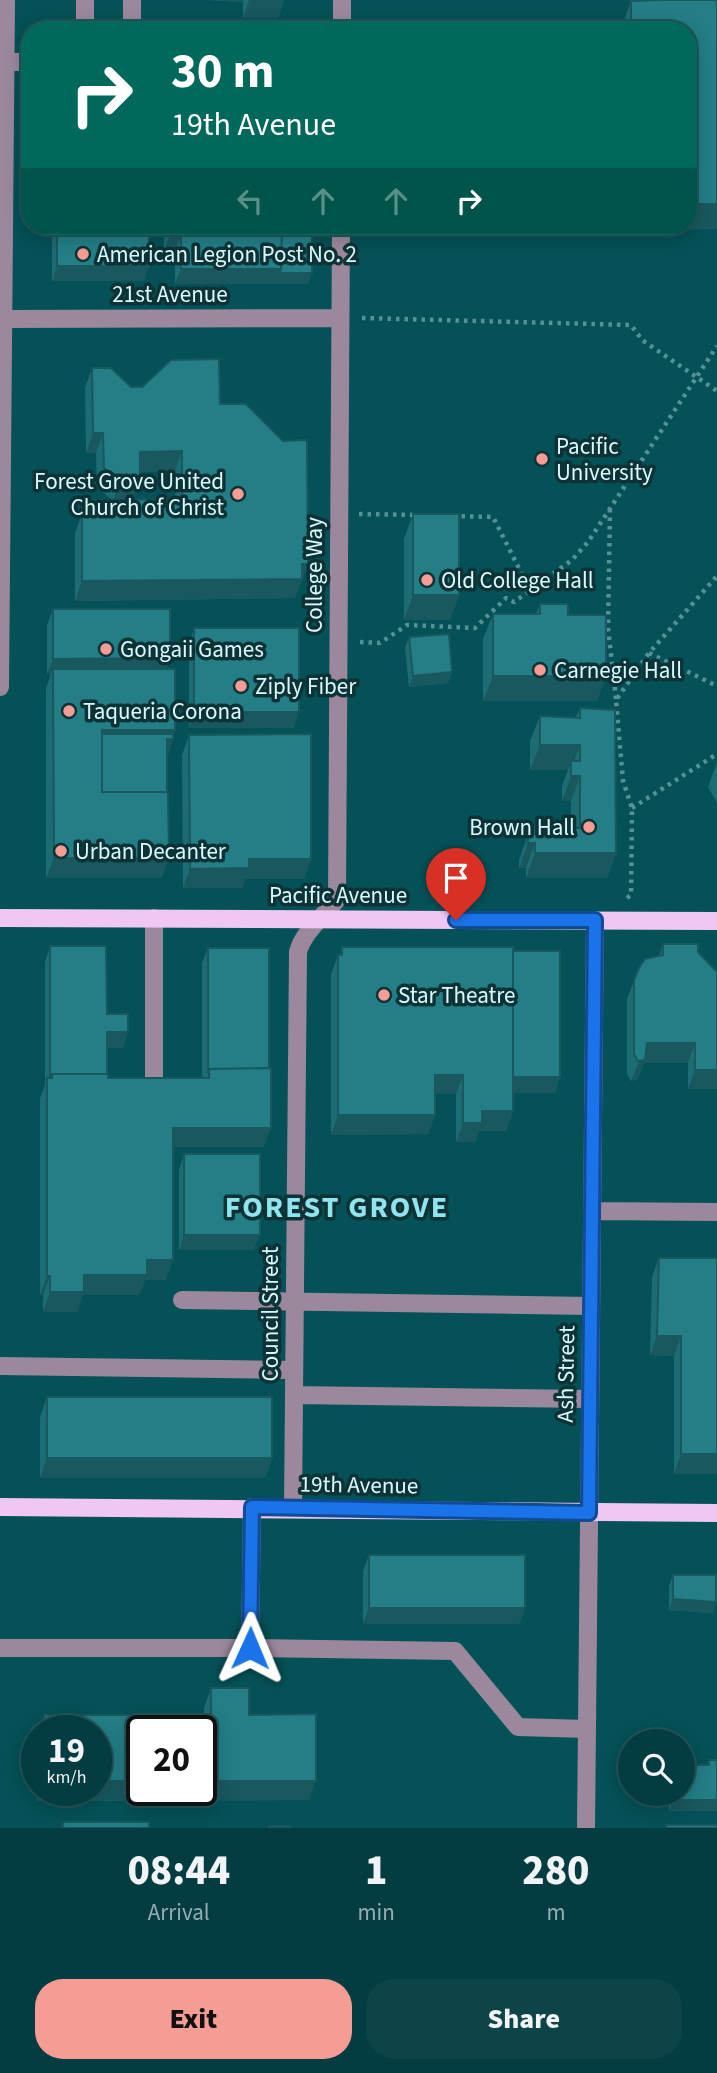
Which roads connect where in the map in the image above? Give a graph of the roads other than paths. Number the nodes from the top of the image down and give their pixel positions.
1 (6, 0) edge
2 (85, 0) edge
3 (132, 0) edge
4 (342, 0) edge
5 (85, 21) edge
6 (132, 21) edge
7 (342, 21) edge
8 (5, 62) junction
9 (21, 62) edge
10 (2, 171) edge
11 (341, 235) edge
12 (340, 318) junction
13 (2, 319) edge
14 (0, 687) edge
15 (0, 918) edge
16 (153, 918) junction
17 (322, 919) junction
18 (595, 920) junction
19 (717, 921) edge
20 (154, 1084) edge
21 (593, 1211) junction
22 (717, 1212) edge
23 (182, 1300) dead end
24 (295, 1302) junction
25 (591, 1306) junction
26 (0, 1366) edge
27 (294, 1370) junction
28 (294, 1395) junction
29 (590, 1399) junction
30 (0, 1507) edge
31 (252, 1507) junction
32 (293, 1508) junction
33 (589, 1513) junction
34 (717, 1513) edge
35 (0, 1648) edge
36 (250, 1648) junction
37 (587, 1729) junction
38 (586, 1828) edge

1 - 8 street
2 - 5 street
3 - 6 street
4 - 7 street
8 - 9 street
8 - 10 street
10 - 13 street
11 - 12 street, College Way
12 - 13 street, 21st Avenue
12 - 17 street, College Way
13 - 14 street
15 - 16 main road, Pacific Avenue
16 - 17 main road, Pacific Avenue
16 - 20 street
17 - 18 main road, Pacific Avenue
17 - 24 street, Council Street
18 - 19 main road, Pacific Avenue
18 - 21 street, Ash Street
21 - 22 street
21 - 25 street, Ash Street
23 - 24 street
24 - 25 street
24 - 27 street, Council Street
25 - 29 street, Ash Street
26 - 27 street
27 - 28 street, Council Street
28 - 29 street
28 - 32 street, Council Street
29 - 33 street, Ash Street
30 - 31 main road, 19th Avenue
31 - 32 main road, 19th Avenue
31 - 36 street
32 - 33 main road, 19th Avenue
33 - 34 main road, 19th Avenue
33 - 37 street, Ash Street
35 - 36 street
36 - 37 street
37 - 38 street, Ash Street

